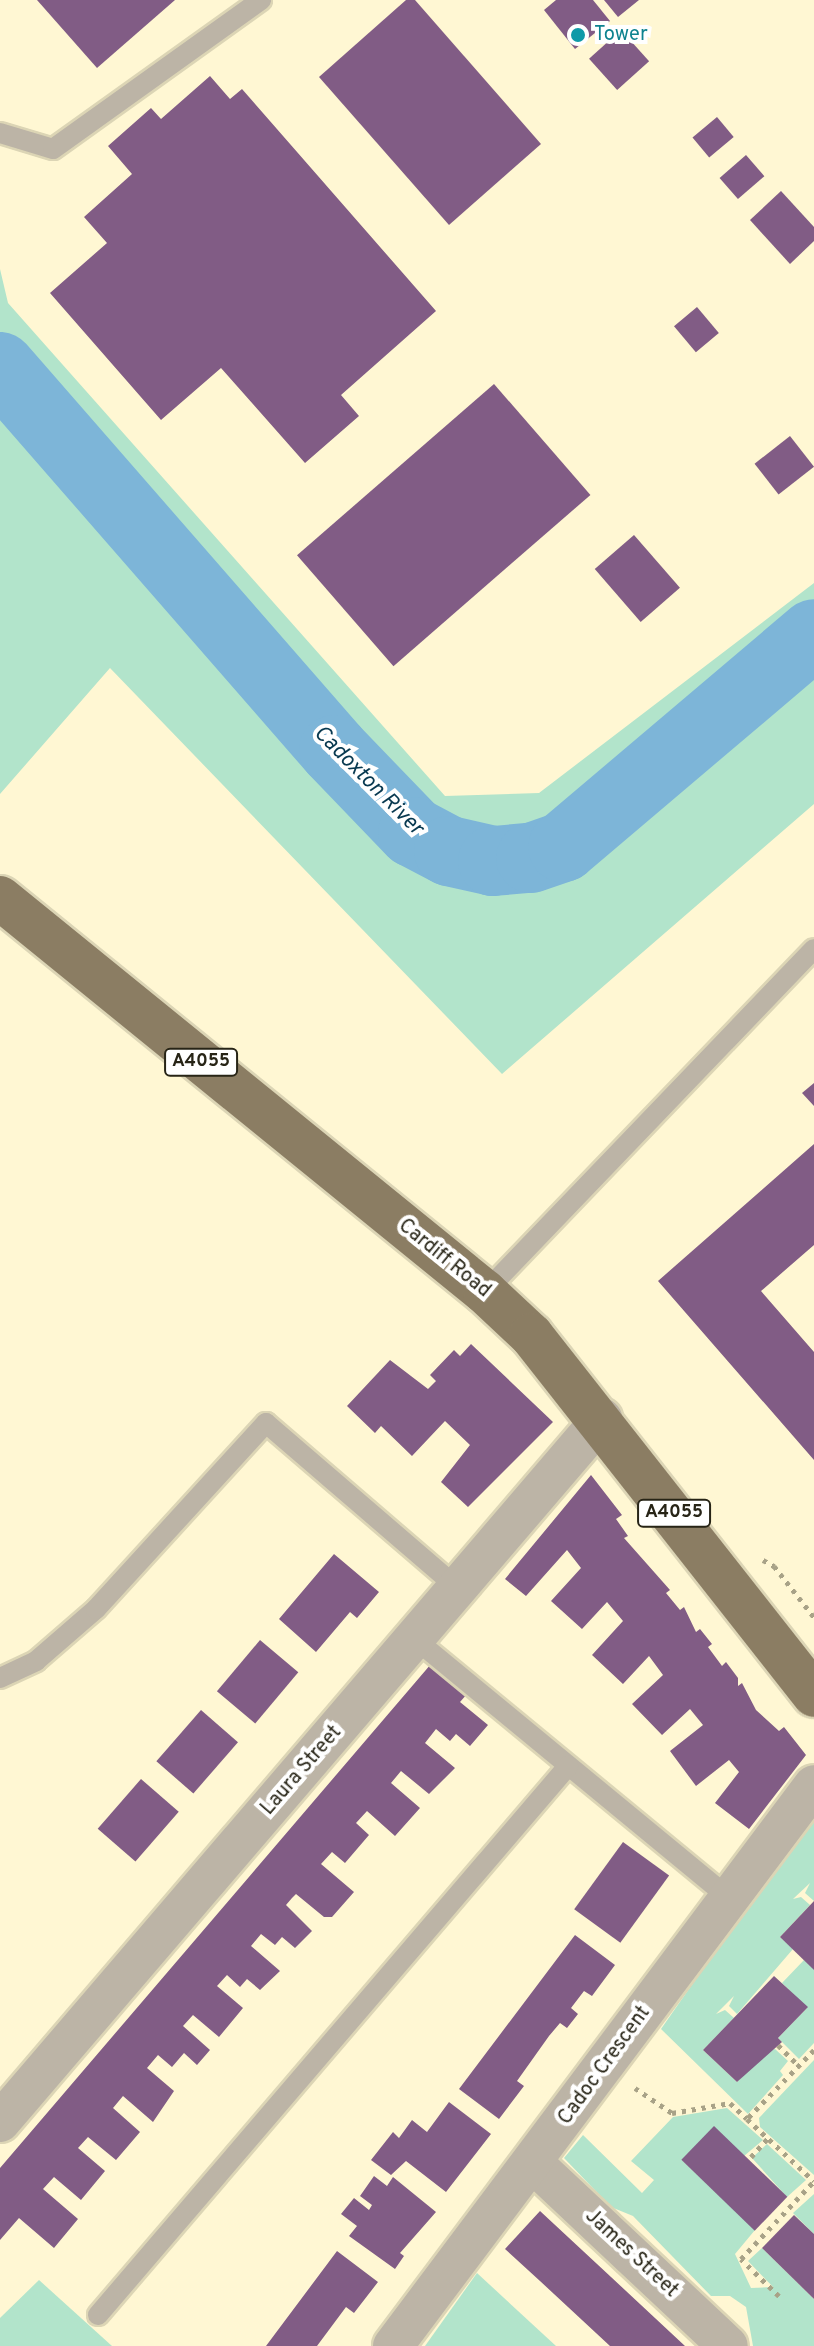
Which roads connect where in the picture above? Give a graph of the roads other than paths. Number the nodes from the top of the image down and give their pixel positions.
1 (261, 0) edge
2 (0, 133) edge
3 (0, 898) edge
4 (814, 949) edge
5 (485, 1292) junction
6 (602, 1419) junction
7 (458, 1588) junction
8 (415, 1639) junction
9 (0, 1678) edge
10 (814, 1695) edge
11 (568, 1766) junction
12 (814, 1785) edge
13 (729, 1898) junction
14 (0, 2122) edge
15 (533, 2163) junction
16 (98, 2315) dead end
17 (393, 2346) edge
18 (728, 2346) edge

1 - 2 lane
3 - 5 main road, Cardiff Road / A4055
4 - 5 lane
5 - 6 main road, Cardiff Road / A4055
6 - 7 street, Laura Street
6 - 10 main road, Cardiff Road / A4055
7 - 8 street, Laura Street
7 - 9 lane
8 - 11 lane
8 - 14 street, Laura Street
11 - 13 lane
11 - 16 lane
12 - 13 street, Cadoc Crescent
13 - 15 street, Cadoc Crescent
15 - 17 street, Cadoc Crescent
15 - 18 street, James Street

